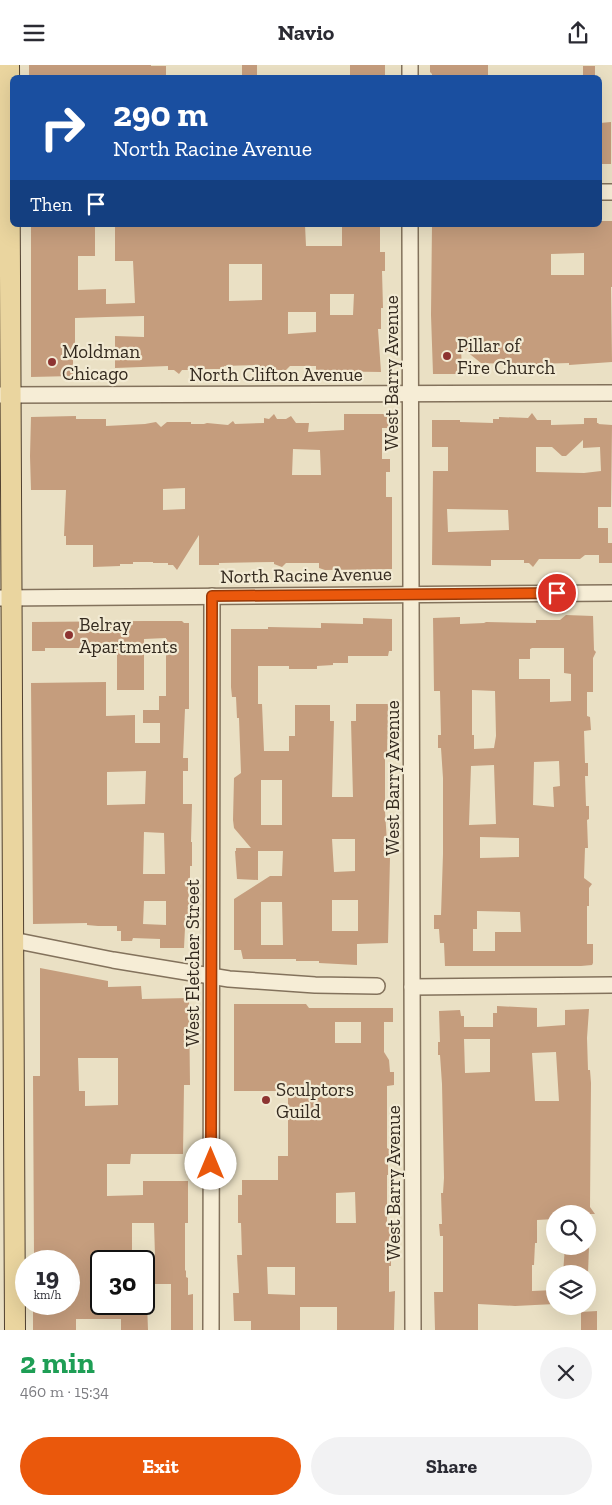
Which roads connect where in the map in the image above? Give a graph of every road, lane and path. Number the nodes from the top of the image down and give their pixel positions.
1 (9, 65) edge
2 (7, 198) edge
3 (410, 227) edge
4 (411, 393) junction
5 (612, 393) edge
6 (5, 395) edge
7 (612, 593) edge
8 (411, 594) junction
9 (212, 596) junction
10 (6, 598) edge
11 (13, 940) junction
12 (211, 976) junction
13 (612, 985) edge
14 (377, 986) dead end
15 (412, 987) junction
16 (7, 997) edge
17 (15, 1330) edge
18 (211, 1330) edge
19 (413, 1330) edge

1 - 2 main road
2 - 6 main road
3 - 4 street, West Barry Avenue
4 - 5 street, North Clifton Avenue
4 - 6 street, North Clifton Avenue
4 - 8 street, West Barry Avenue
6 - 10 main road
7 - 8 street, North Racine Avenue
8 - 9 street, North Racine Avenue
8 - 15 street, West Barry Avenue
9 - 10 street, North Racine Avenue
9 - 12 street, West Fletcher Street
10 - 11 main road
11 - 12 street
11 - 16 main road
12 - 14 street
12 - 18 street, West Fletcher Street
13 - 15 street
15 - 19 street, West Barry Avenue
16 - 17 main road

